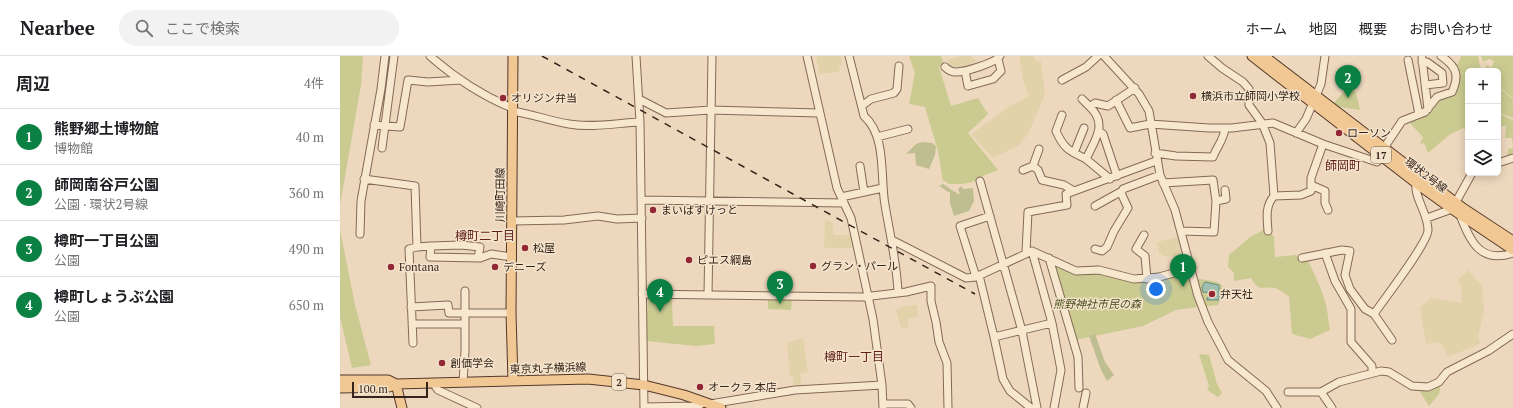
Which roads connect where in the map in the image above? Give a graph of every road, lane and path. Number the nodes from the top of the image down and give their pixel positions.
1 (385, 56) edge
2 (394, 56) edge
3 (430, 56) edge
4 (513, 56) edge
5 (636, 56) edge
6 (712, 56) edge
7 (807, 56) edge
8 (849, 56) edge
9 (1098, 56) edge
10 (1208, 56) edge
11 (1252, 56) edge
12 (1264, 56) edge
13 (1324, 56) edge
14 (1441, 56) edge
15 (1107, 57) edge
16 (999, 58) edge
17 (1408, 60) dead end
18 (899, 66) dead end
19 (945, 66) dead end
20 (964, 71) junction
21 (461, 80) junction
22 (1062, 80) dead end
23 (1425, 85) junction
24 (1134, 88) junction
25 (1082, 99) dead end
26 (1315, 99) junction
27 (639, 100) junction
28 (1116, 100) junction
29 (863, 105) junction
30 (1090, 107) junction
31 (1428, 109) junction
32 (512, 110) junction
33 (711, 110) junction
34 (819, 113) junction
35 (1419, 114) junction
36 (1062, 115) dead end
37 (640, 122) junction
38 (1262, 123) junction
39 (1150, 124) junction
40 (374, 125) junction
41 (384, 127) junction
42 (1084, 128) dead end
43 (1225, 128) junction
44 (908, 130) dead end
45 (1099, 131) junction
46 (1296, 133) junction
47 (877, 137) junction
48 (1322, 144) junction
49 (382, 148) dead end
50 (1039, 149) dead end
51 (1384, 152) junction
52 (1074, 153) junction
53 (1155, 153) junction
54 (1513, 158) edge
55 (1086, 159) junction
56 (1156, 161) junction
57 (1501, 162) edge
58 (860, 166) dead end
59 (1033, 166) junction
60 (1023, 170) dead end
61 (1160, 175) junction
62 (1471, 176) edge
63 (1114, 177) junction
64 (364, 180) junction
65 (980, 181) dead end
66 (1163, 183) junction
67 (1416, 183) junction
68 (1311, 185) junction
69 (883, 188) junction
70 (1225, 190) dead end
71 (1074, 191) junction
72 (1122, 191) junction
73 (864, 192) junction
74 (1274, 196) junction
75 (641, 200) junction
76 (842, 200) junction
77 (710, 201) junction
78 (1216, 201) junction
79 (1095, 206) dead end
80 (1456, 209) junction
81 (1328, 210) dead end
82 (990, 216) junction
83 (642, 218) junction
84 (1428, 218) junction
85 (512, 221) junction
86 (1268, 231) dead end
87 (1181, 232) junction
88 (360, 234) dead end
89 (1144, 235) dead end
90 (892, 240) junction
91 (1513, 241) edge
92 (431, 246) junction
93 (417, 247) junction
94 (1095, 249) dead end
95 (1513, 251) edge
96 (1029, 252) junction
97 (1325, 253) junction
98 (512, 257) junction
99 (478, 258) junction
100 (1050, 258) junction
101 (1302, 258) dead end
102 (1003, 264) junction
103 (1192, 268) junction
104 (978, 276) junction
105 (1147, 279) junction
106 (465, 291) dead end
107 (898, 293) junction
108 (642, 294) junction
109 (708, 295) junction
110 (868, 296) junction
111 (412, 307) junction
112 (464, 313) junction
113 (511, 313) junction
114 (1374, 314) junction
115 (1052, 323) junction
116 (412, 324) junction
117 (464, 324) junction
118 (1022, 331) junction
119 (1513, 334) edge
120 (994, 337) junction
121 (1392, 340) dead end
122 (413, 343) dead end
123 (1372, 373) junction
124 (340, 380) edge
125 (463, 382) junction
126 (513, 382) junction
127 (391, 383) junction
128 (433, 383) junction
129 (644, 385) junction
130 (882, 385) junction
131 (340, 388) edge
132 (1079, 388) dead end
133 (1288, 392) dead end
134 (1321, 392) junction
135 (1086, 393) dead end
136 (707, 405) edge
137 (884, 406) edge
138 (644, 407) edge
139 (678, 407) edge
140 (402, 408) edge
141 (476, 408) edge
142 (722, 408) edge
143 (911, 408) edge
144 (948, 408) edge
145 (1031, 408) edge
146 (1037, 408) edge
147 (1054, 408) edge
148 (1083, 408) edge
149 (1277, 408) edge
150 (1332, 408) edge

1 - 40 street
2 - 41 street
3 - 21 street
4 - 32 main road, 川崎町田線
5 - 27 street
6 - 33 street
7 - 34 street
8 - 29 street
9 - 22 street
10 - 38 street
11 - 26 main road, 環状2号線 / 17
12 - 26 main road, 環状2号線 / 17
13 - 26 street
14 - 31 street
15 - 24 street
16 - 20 street
16 - 20 street
17 - 35 street
18 - 29 street
19 - 20 street
21 - 32 street
21 - 41 street
23 - 23 street
23 - 31 street
24 - 28 street
24 - 39 street
25 - 30 street
26 - 46 street
26 - 51 main road, 環状2号線 / 17
27 - 33 street
27 - 37 street
28 - 30 street
28 - 39 street
29 - 47 street
30 - 45 street
31 - 35 street
32 - 37 street
32 - 85 main road, 川崎町田線
33 - 34 street
33 - 77 street
34 - 76 street
35 - 51 street
36 - 52 street
37 - 75 street
38 - 43 street
38 - 46 street
38 - 74 street
39 - 43 street
39 - 53 street
40 - 41 street
40 - 64 street
41 - 49 street
42 - 52 street
43 - 53 street
44 - 47 street
45 - 55 street
45 - 63 street
46 - 48 street
47 - 69 street
48 - 51 street
48 - 68 street
50 - 59 street
51 - 67 main road, 環状2号線 / 17
51 - 80 main road, 環状2号線 / 17
52 - 55 street
53 - 56 street
54 - 57 street
55 - 63 street
56 - 61 street
56 - 63 street
58 - 73 street
59 - 60 street
59 - 71 street
61 - 66 street
61 - 72 street
62 - 80 street
63 - 71 street
64 - 88 street
64 - 93 street
65 - 82 street
66 - 78 street
66 - 87 street
67 - 80 main road, 環状2号線 / 17
67 - 84 street
68 - 74 street
68 - 81 street
69 - 73 street
69 - 90 street
70 - 78 street
71 - 96 street
72 - 79 street
72 - 94 street
73 - 76 street
74 - 86 street
75 - 77 street
75 - 83 street
76 - 77 street
76 - 110 street
77 - 109 street
78 - 87 street
80 - 84 street
80 - 91 main road, 環状2号線 / 17
80 - 95 main road, 環状2号線 / 17
80 - 95 street
82 - 102 street
82 - 104 street
83 - 85 street
83 - 108 street
84 - 114 street
85 - 98 main road, 川崎町田線
87 - 103 street
89 - 105 street
90 - 104 street
90 - 107 street
92 - 93 street
92 - 99 street
92 - 99 street
93 - 111 street
96 - 100 street
96 - 102 street
96 - 115 street
97 - 101 street
97 - 114 street
97 - 123 street
98 - 99 street
98 - 113 main road, 川崎町田線
100 - 105 street
100 - 132 street
102 - 104 street
102 - 118 street
103 - 105 street
103 - 149 street
104 - 120 street
106 - 112 street
107 - 110 street
107 - 144 street
108 - 109 street
108 - 129 street
109 - 110 street
110 - 130 street
111 - 112 street
111 - 116 street
112 - 113 street
112 - 117 street
113 - 126 main road, 川崎町田線
114 - 121 street
115 - 118 street
115 - 147 street
116 - 117 street
116 - 122 street
117 - 125 street
118 - 120 street
118 - 146 street
119 - 123 street
120 - 145 street
123 - 134 street
124 - 127 main road, 東京丸子横浜線 / 2
125 - 126 main road, 東京丸子横浜線 / 2
125 - 128 main road, 東京丸子横浜線 / 2
126 - 129 main road, 東京丸子横浜線 / 2
127 - 128 main road, 東京丸子横浜線 / 2
127 - 131 main road, 東京丸子横浜線 / 2
127 - 140 main road
128 - 141 street
129 - 136 main road, 東京丸子横浜線 / 2
129 - 138 street
130 - 136 street
130 - 137 street
133 - 134 street
134 - 150 street
135 - 148 street
136 - 139 street
136 - 142 main road, 東京丸子横浜線 / 2
137 - 143 street
138 - 139 street

